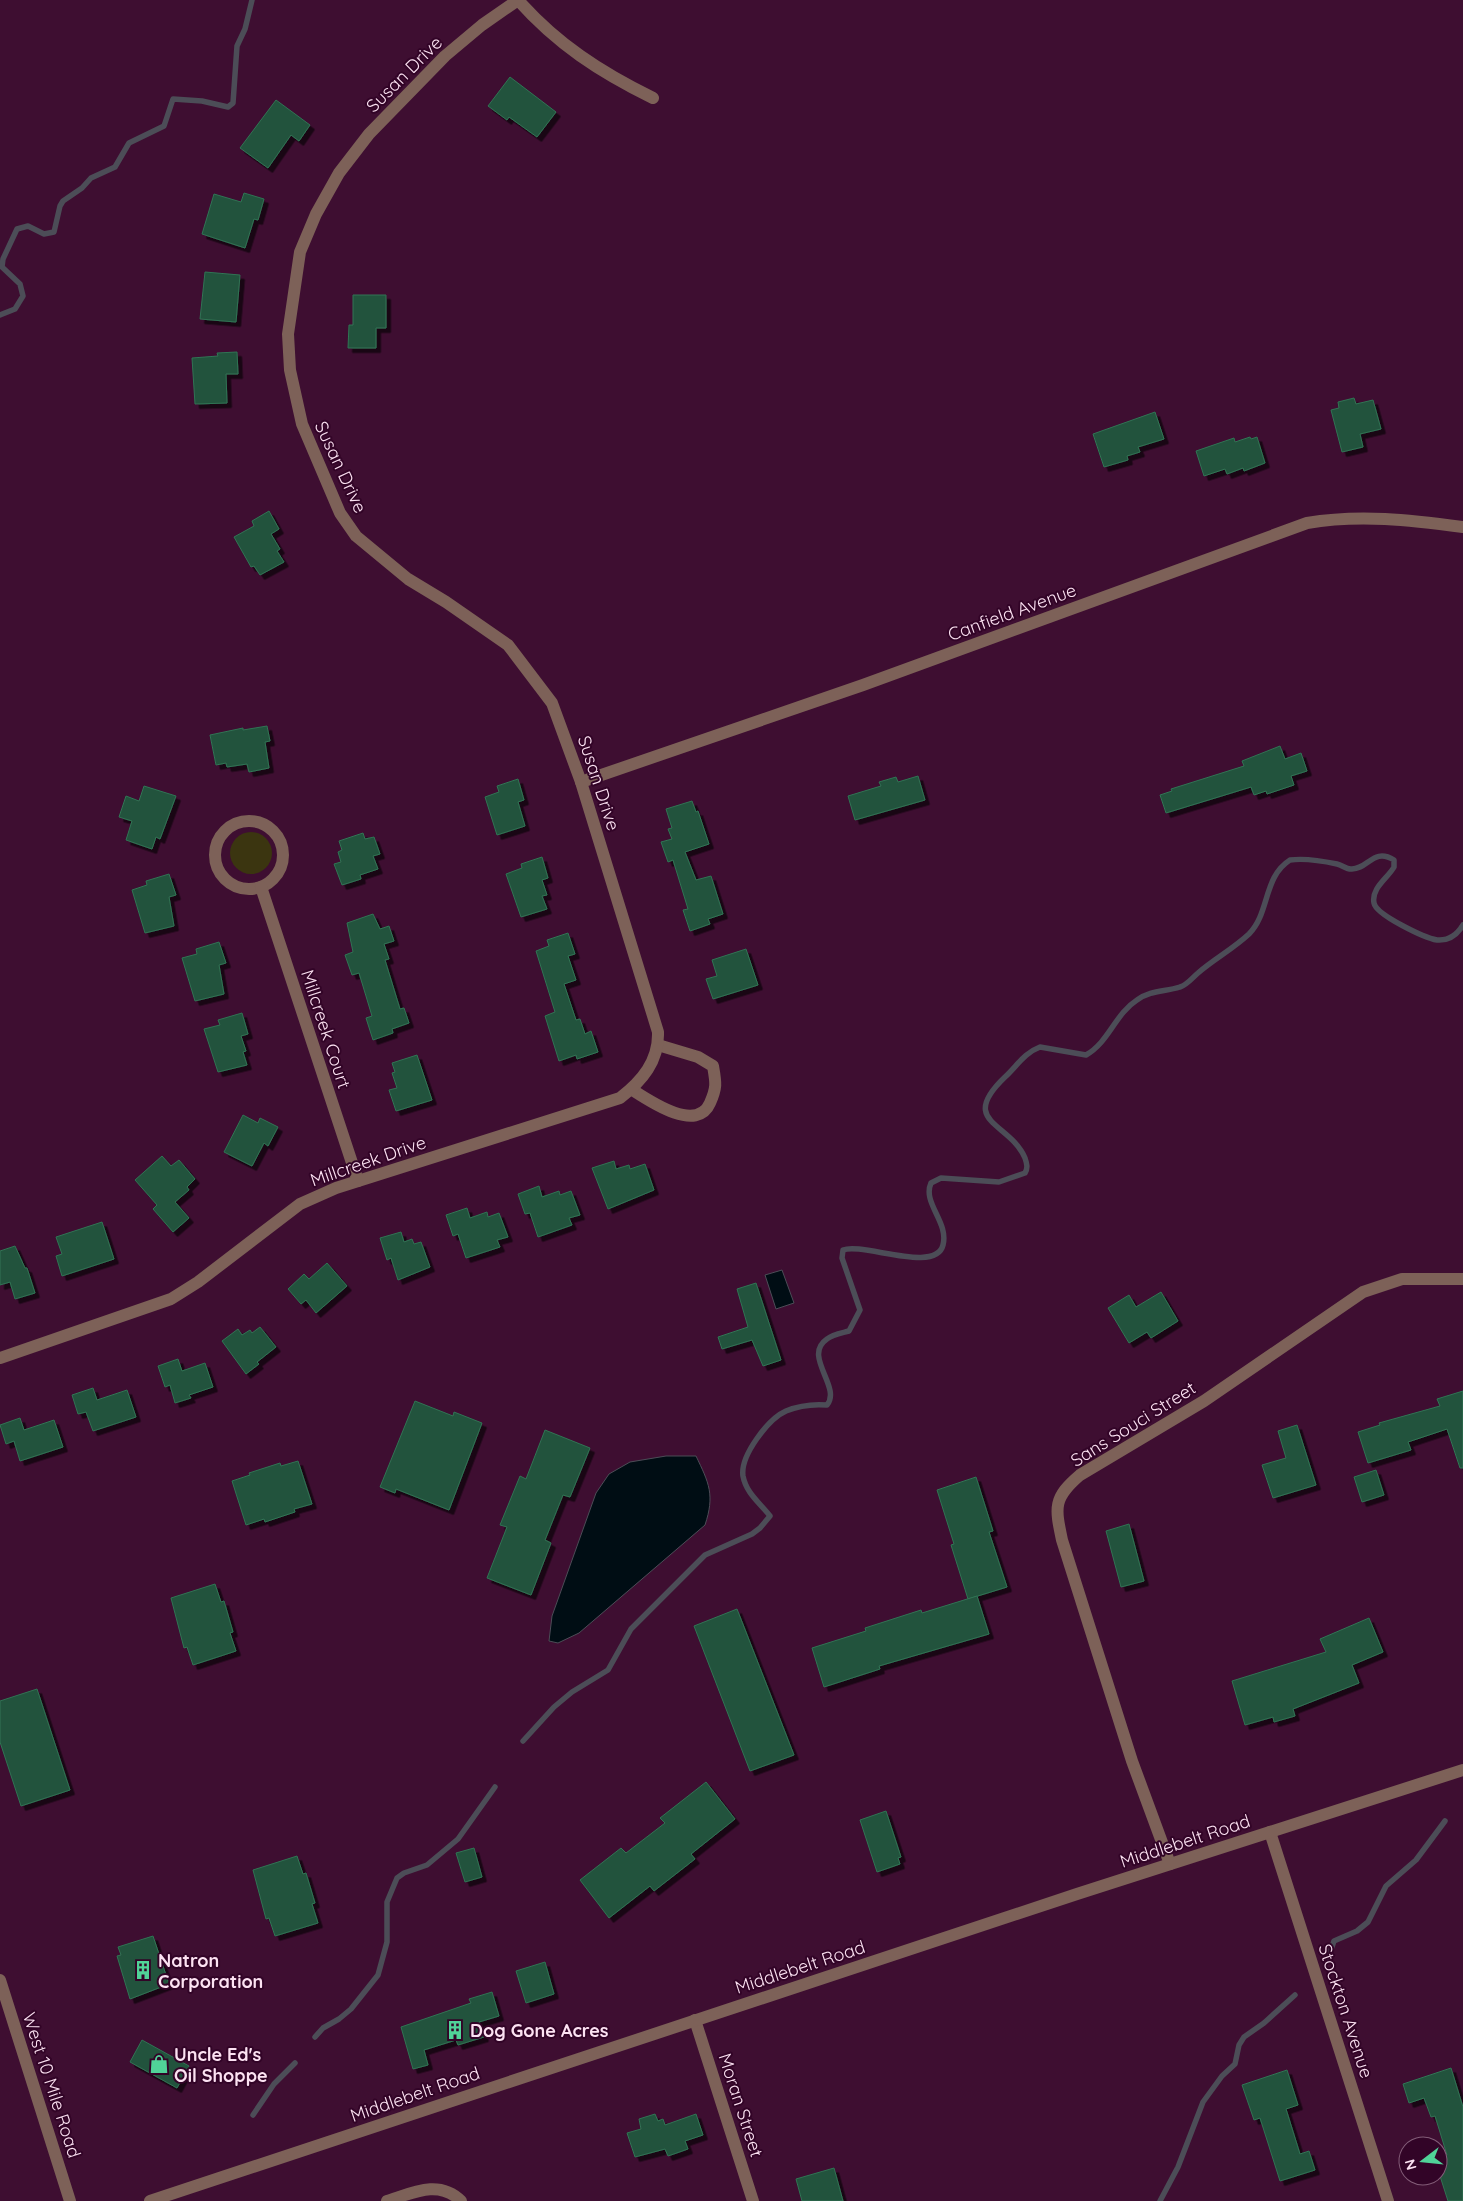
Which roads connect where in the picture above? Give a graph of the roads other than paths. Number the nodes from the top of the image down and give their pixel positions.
1 (518, 0) edge
2 (653, 98) dead end
3 (1463, 527) edge
4 (581, 782) junction
5 (261, 888) junction
6 (658, 1045) junction
7 (649, 1070) joint
8 (631, 1089) junction
9 (358, 1181) junction
10 (1463, 1279) edge
11 (0, 1358) edge
12 (1463, 1770) edge
13 (1270, 1832) junction
14 (1170, 1864) junction
15 (0, 1980) edge
16 (695, 2020) junction
17 (70, 2201) edge
18 (150, 2201) edge
19 (387, 2201) edge
20 (461, 2201) edge
21 (753, 2201) edge
22 (1388, 2201) edge

1 - 2 street
1 - 4 street, Susan Drive
3 - 4 street, Canfield Avenue
4 - 6 street, Susan Drive
5 - 5 street
5 - 9 street, Millcreek Court
6 - 7 street, Susan Drive
6 - 8 street
7 - 8 street, Millcreek Drive
8 - 9 street, Millcreek Drive
9 - 11 street, Millcreek Drive
10 - 14 street, Sans Souci Street
12 - 13 street, Middlebelt Road
13 - 14 street, Middlebelt Road
13 - 22 street, Stockton Avenue
14 - 16 street, Middlebelt Road
15 - 17 street, West 10 Mile Road
16 - 18 street, Middlebelt Road
16 - 21 street, Moran Street
19 - 20 street

